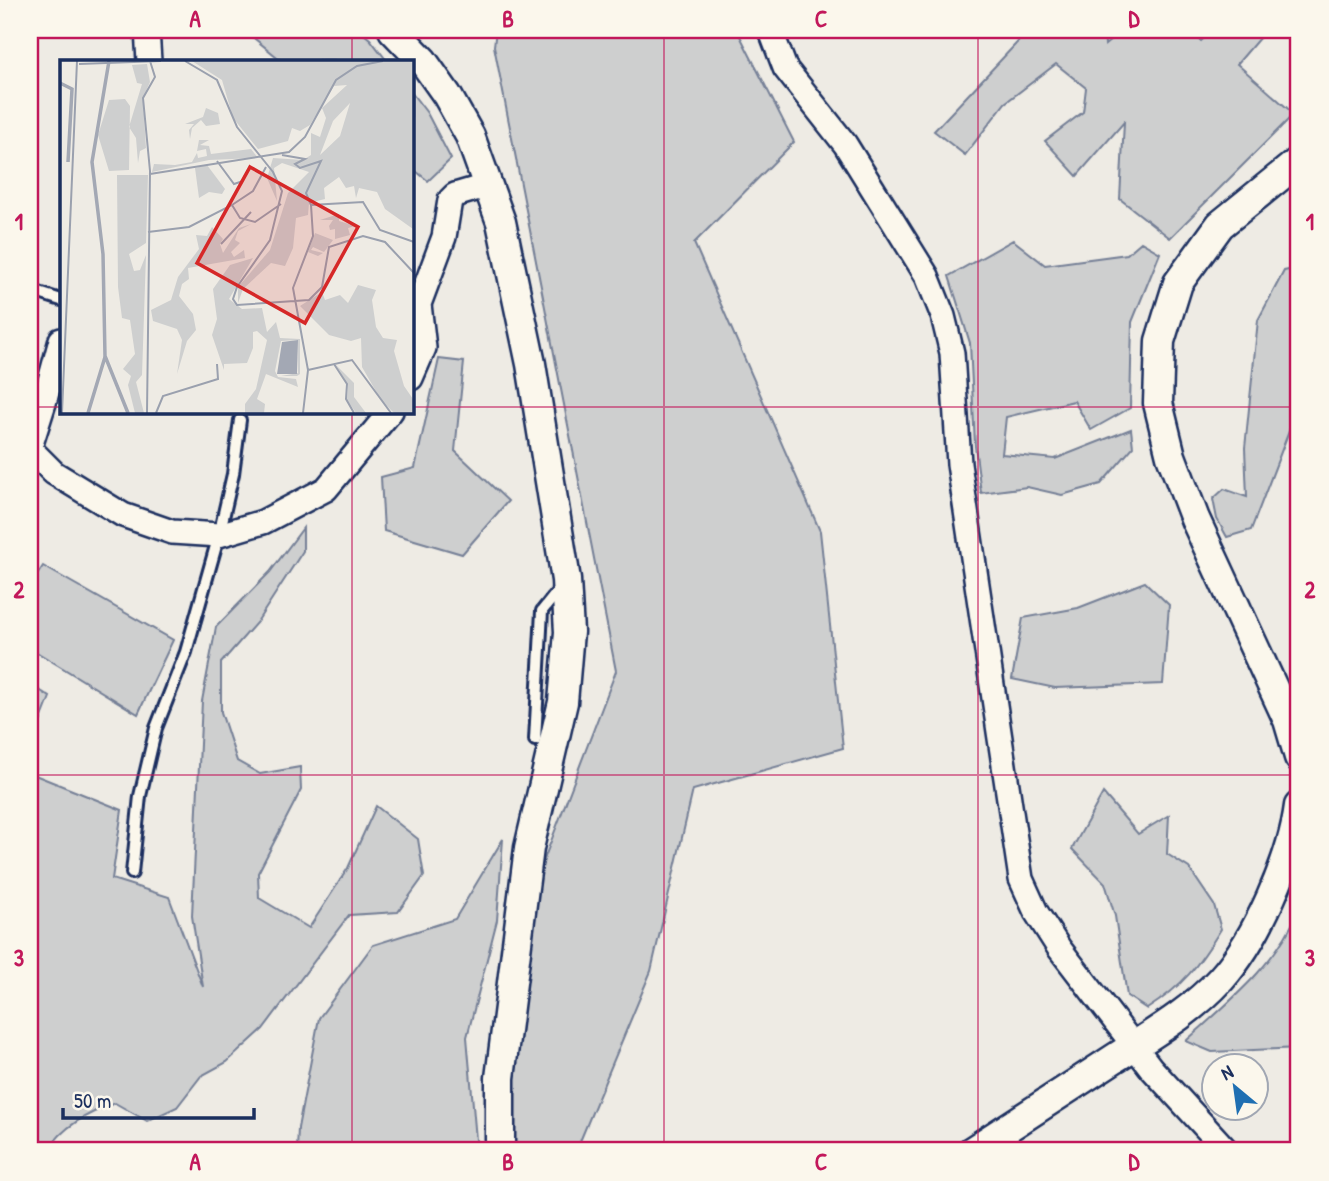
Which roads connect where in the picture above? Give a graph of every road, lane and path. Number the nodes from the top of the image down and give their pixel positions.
1 (147, 30) edge
2 (393, 30) edge
3 (767, 31) edge
4 (149, 60) edge
5 (1299, 161) edge
6 (489, 185) junction
7 (30, 290) edge
8 (60, 300) edge
9 (60, 344) edge
10 (413, 373) edge
11 (389, 413) edge
12 (240, 420) dead end
13 (30, 448) edge
14 (219, 535) junction
15 (566, 580) junction
16 (535, 740) dead end
17 (1299, 757) edge
18 (1299, 806) edge
19 (132, 873) dead end
20 (1135, 1045) junction
21 (500, 1151) edge
22 (972, 1151) edge
23 (1227, 1151) edge

1 - 4 street
2 - 6 street
3 - 20 street
5 - 17 street
6 - 10 street
6 - 15 street
7 - 8 lane
9 - 13 street
11 - 14 street
12 - 14 lane
13 - 14 street
14 - 19 lane
15 - 16 lane
15 - 21 street
18 - 20 street
20 - 22 street
20 - 23 street

